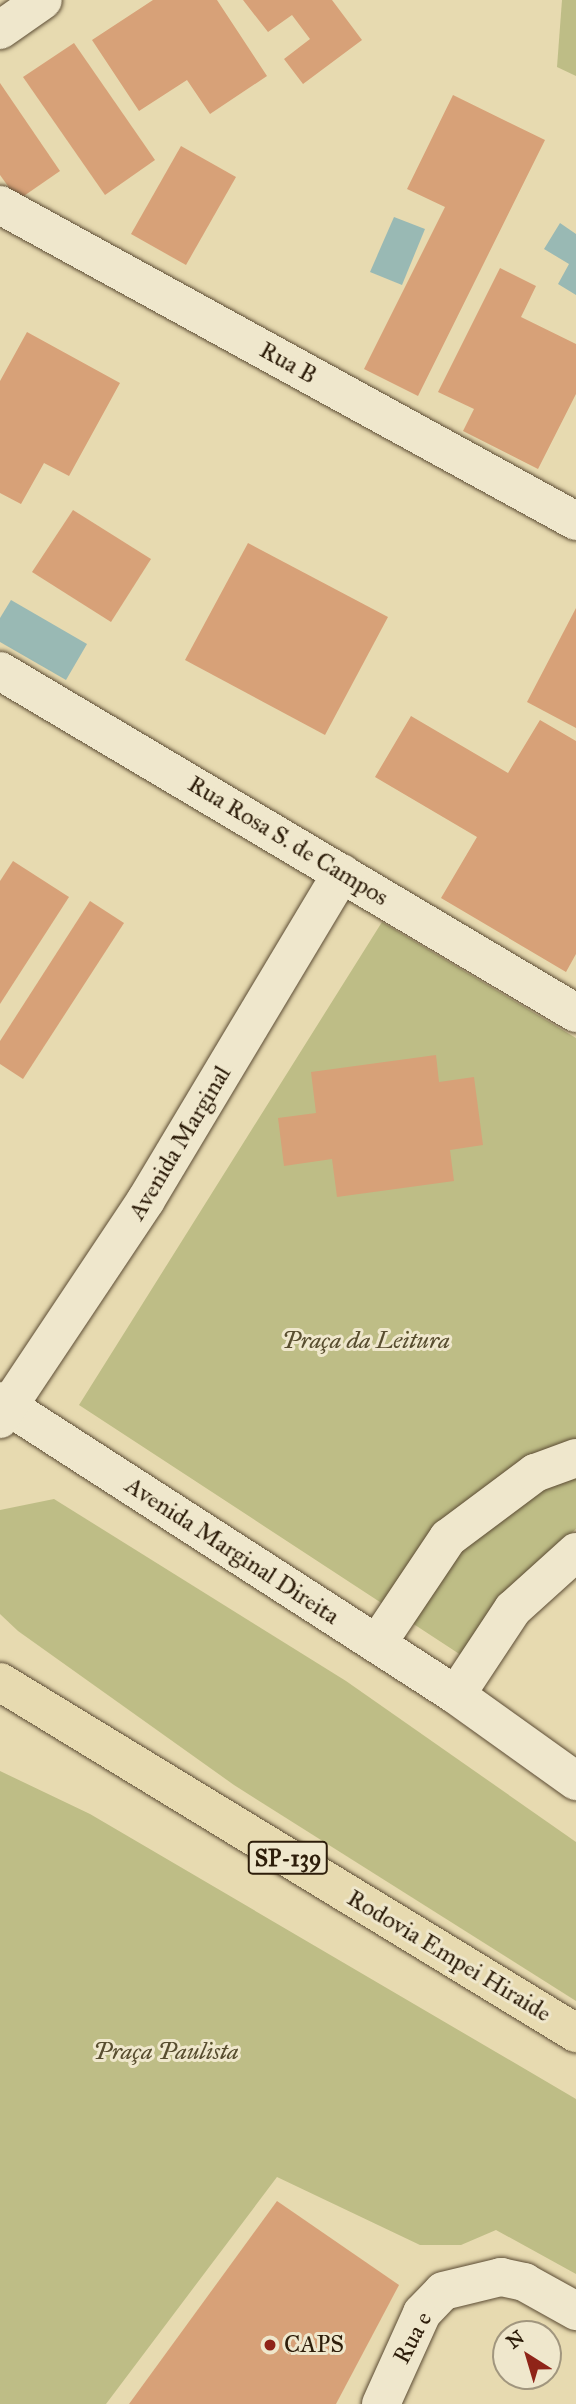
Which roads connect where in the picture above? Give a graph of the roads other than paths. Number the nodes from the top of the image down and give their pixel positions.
1 (43, 0) edge
2 (0, 30) edge
3 (0, 205) edge
4 (576, 521) edge
5 (0, 671) edge
6 (342, 873) junction
7 (576, 1013) edge
8 (3, 1409) edge
9 (576, 1458) edge
10 (576, 1552) edge
11 (377, 1644) junction
12 (0, 1682) edge
13 (456, 1695) junction
14 (576, 1781) edge
15 (576, 2033) edge
16 (576, 2311) edge
17 (381, 2404) edge

1 - 2 street
3 - 4 street, Rua B
5 - 6 street, Rua Rosa S. de Campos
6 - 7 street, Rua Rosa S. de Campos
6 - 8 street, Avenida Marginal
8 - 11 street, Avenida Marginal Direita
9 - 11 street
10 - 13 street
11 - 13 street, Avenida Marginal Direita
12 - 15 main road, Rodovia Empei Hiraide / SP-139
13 - 14 street, Avenida Marginal Direita
16 - 17 street, Rua e

